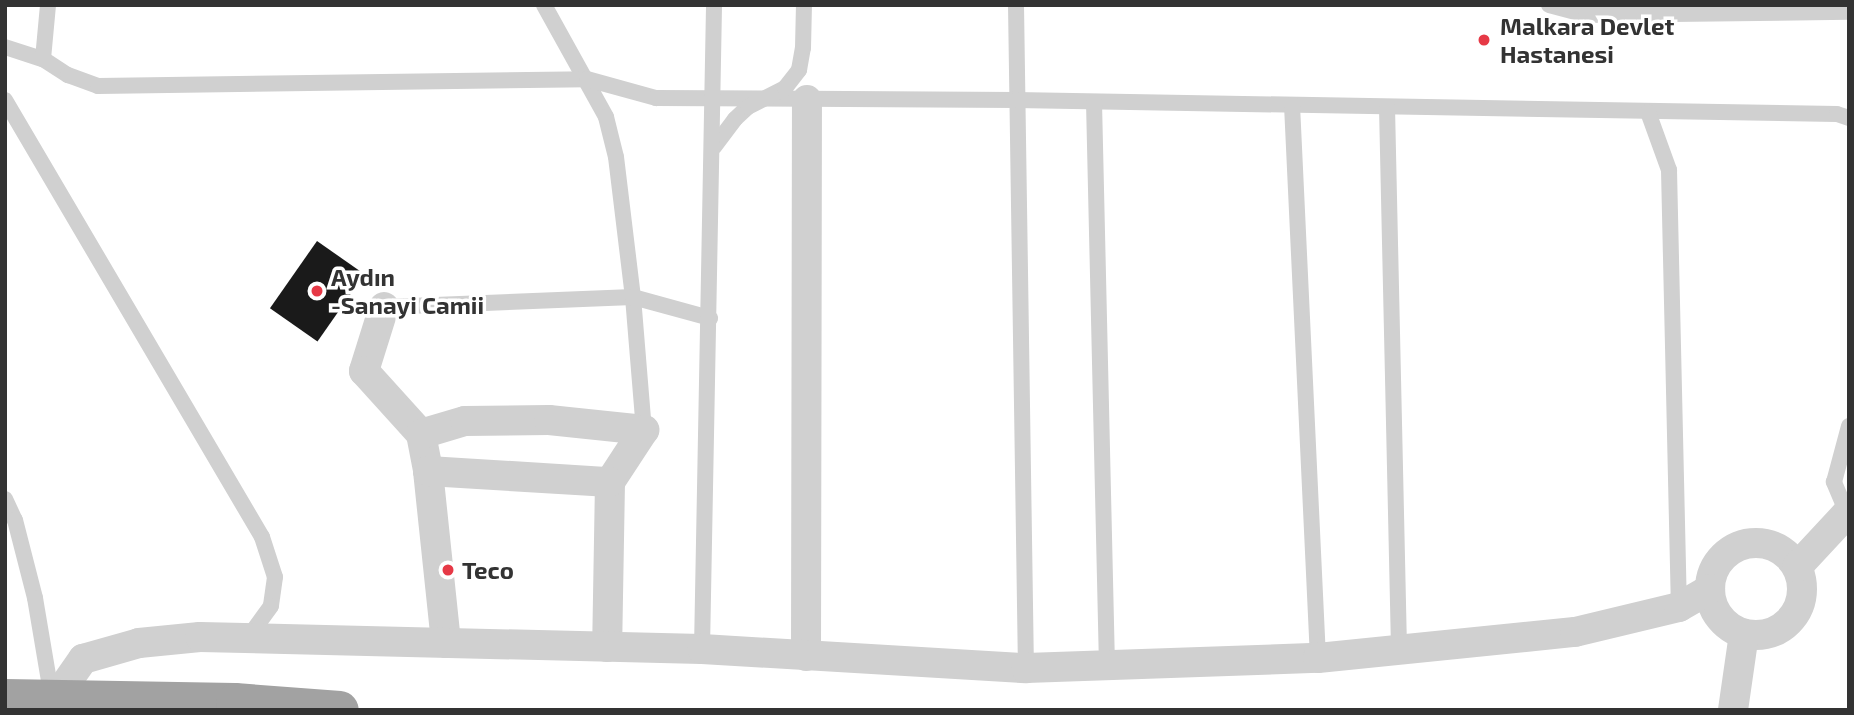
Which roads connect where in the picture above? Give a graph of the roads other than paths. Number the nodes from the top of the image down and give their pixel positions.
1 (48, 5) edge
2 (544, 5) edge
3 (714, 5) edge
4 (804, 5) edge
5 (1016, 5) edge
6 (1549, 5) edge
7 (1849, 12) edge
8 (5, 47) edge
9 (43, 59) junction
10 (587, 79) junction
11 (714, 99) junction
12 (5, 100) edge
13 (764, 100) junction
14 (807, 100) junction
15 (1016, 100) junction
16 (1094, 102) junction
17 (1292, 105) junction
18 (1387, 107) junction
19 (1648, 112) junction
20 (1849, 118) edge
21 (713, 150) junction
22 (633, 297) junction
23 (384, 307) joint
24 (710, 318) junction
25 (1849, 426) edge
26 (644, 430) junction
27 (421, 434) junction
28 (428, 471) junction
29 (610, 482) junction
30 (5, 499) edge
31 (1848, 512) edge
32 (1797, 567) junction
33 (1710, 589) junction
34 (1679, 607) junction
35 (1744, 634) junction
36 (247, 639) junction
37 (446, 643) junction
38 (607, 647) junction
39 (702, 649) junction
40 (1399, 650) junction
41 (806, 656) junction
42 (1318, 659) junction
43 (1107, 665) junction
44 (1026, 668) junction
45 (5, 698) edge
46 (56, 703) edge
47 (340, 710) edge
48 (1733, 710) edge

1 - 9 lane
2 - 10 lane
3 - 11 lane
4 - 13 lane
5 - 15 lane
6 - 7 lane
8 - 9 lane
9 - 10 lane
10 - 11 lane
10 - 22 lane
11 - 13 lane
11 - 21 lane
12 - 36 lane
13 - 14 lane
13 - 21 lane
14 - 15 lane
14 - 41 street
15 - 16 lane
15 - 44 lane
16 - 17 lane
16 - 43 lane
17 - 18 lane
17 - 42 lane
18 - 19 lane
18 - 40 lane
19 - 20 lane
19 - 34 lane
21 - 24 lane
22 - 23 lane
22 - 24 lane
22 - 26 lane
23 - 27 street
24 - 39 lane
25 - 31 lane
26 - 27 street
26 - 29 street
27 - 28 street
28 - 29 street
28 - 37 street
29 - 38 street
30 - 46 lane
31 - 32 street
32 - 33 street
32 - 35 street
33 - 34 street
33 - 35 street
34 - 40 street
35 - 48 street
36 - 37 street
36 - 46 street
37 - 38 street
38 - 39 street
39 - 41 street
40 - 42 street
41 - 44 street
42 - 43 street
43 - 44 street
45 - 46 highway
46 - 47 highway

